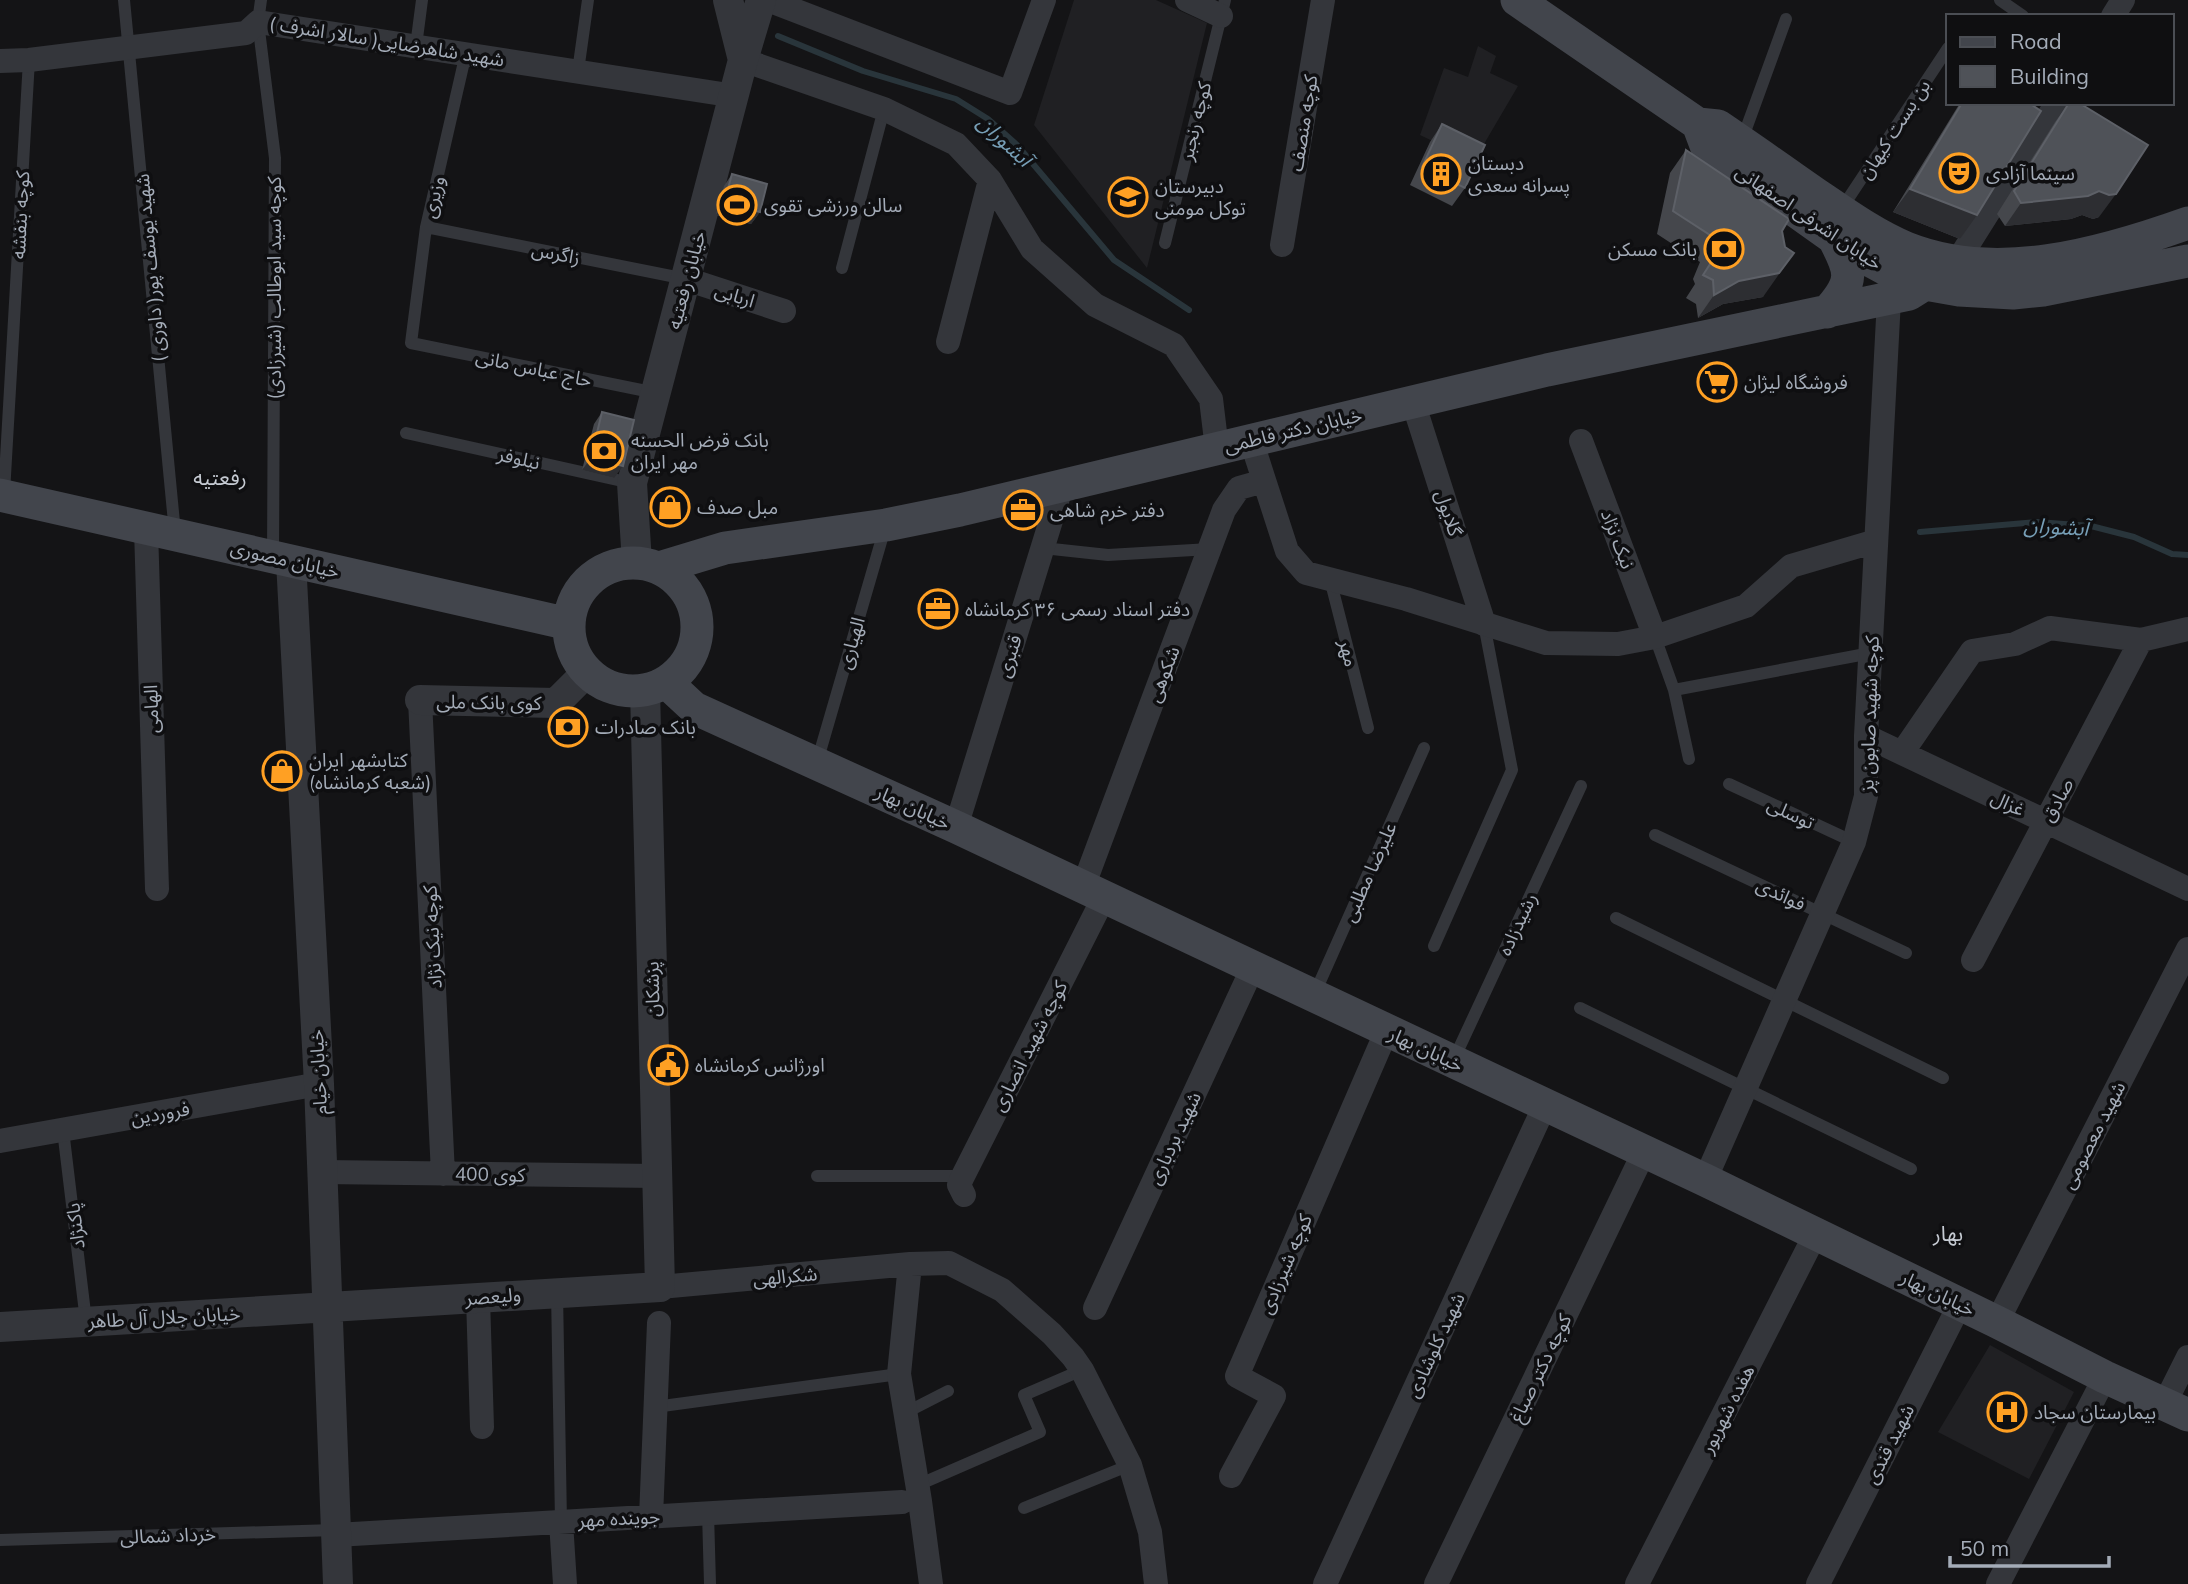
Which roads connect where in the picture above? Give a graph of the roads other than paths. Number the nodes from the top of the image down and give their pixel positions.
1 (124, 0) edge
2 (422, 0) edge
3 (587, 0) edge
4 (728, 0) edge
5 (761, 0) edge
6 (768, 0) edge
7 (1044, 0) edge
8 (1187, 0) edge
9 (1323, 0) edge
10 (1517, 0) edge
11 (2000, 0) edge
12 (1223, 8) edge
13 (260, 11) edge
14 (2020, 14) edge
15 (1786, 19) dead end
16 (416, 46) junction
17 (129, 47) junction
18 (1946, 51) edge
19 (466, 53) junction
20 (29, 60) junction
21 (743, 60) junction
22 (0, 61) edge
23 (578, 71) junction
24 (735, 96) junction
25 (2056, 105) edge
26 (884, 109) junction
27 (1698, 124) junction
28 (1741, 142) junction
29 (990, 180) junction
30 (2188, 223) edge
31 (1837, 224) junction
32 (426, 227) junction
33 (1165, 243) dead end
34 (1282, 245) dead end
35 (2188, 261) edge
36 (1957, 262) junction
37 (842, 268) dead end
38 (686, 279) junction
39 (1925, 284) junction
40 (1889, 299) junction
41 (784, 311) dead end
42 (1827, 312) junction
43 (948, 342) dead end
44 (411, 343) joint
45 (656, 393) junction
46 (1413, 402) junction
47 (406, 433) dead end
48 (1251, 440) junction
49 (1581, 441) dead end
50 (1217, 449) junction
51 (1264, 481) junction
52 (632, 483) junction
53 (1062, 485) junction
54 (2, 495) edge
55 (886, 525) junction
56 (161, 532) junction
57 (1876, 541) junction
58 (1043, 548) junction
59 (1210, 549) junction
60 (282, 558) junction
61 (648, 565) junction
62 (1329, 579) junction
63 (569, 624) junction
64 (1485, 624) junction
65 (2188, 629) edge
66 (1655, 638) junction
67 (2141, 640) junction
68 (1871, 653) junction
69 (587, 671) junction
70 (655, 686) junction
71 (1674, 690) junction
72 (420, 700) joint
73 (1368, 728) dead end
74 (1867, 736) junction
75 (1424, 748) dead end
76 (1902, 753) junction
77 (1689, 759) dead end
78 (817, 762) junction
79 (1729, 785) dead end
80 (1581, 786) dead end
81 (2046, 821) junction
82 (956, 827) junction
83 (1656, 835) dead end
84 (1854, 842) junction
85 (156, 889) dead end
86 (2188, 889) edge
87 (1094, 892) junction
88 (1822, 914) junction
89 (1616, 918) dead end
90 (1434, 946) dead end
91 (2188, 949) edge
92 (1906, 953) dead end
93 (1973, 960) dead end
94 (1253, 967) junction
95 (1314, 996) junction
96 (1784, 1002) junction
97 (1580, 1008) dead end
98 (1387, 1030) junction
99 (1452, 1062) junction
100 (1943, 1078) dead end
101 (319, 1084) junction
102 (1745, 1090) junction
103 (1545, 1105) junction
104 (64, 1130) junction
105 (0, 1141) edge
106 (1644, 1152) junction
107 (1911, 1169) dead end
108 (322, 1172) junction
109 (443, 1174) junction
110 (817, 1176) dead end
111 (657, 1177) junction
112 (1705, 1181) junction
113 (963, 1185) joint
114 (1816, 1233) junction
115 (910, 1264) junction
116 (660, 1287) junction
117 (557, 1292) junction
118 (478, 1298) junction
119 (1960, 1304) junction
120 (327, 1308) junction
121 (1095, 1308) dead end
122 (86, 1322) junction
123 (1997, 1322) junction
124 (659, 1323) dead end
125 (0, 1327) edge
126 (2188, 1357) edge
127 (1082, 1370) junction
128 (899, 1374) junction
129 (2105, 1377) junction
130 (948, 1391) dead end
131 (655, 1407) junction
132 (2177, 1409) edge
133 (905, 1413) junction
134 (482, 1427) dead end
135 (1130, 1465) junction
136 (1231, 1476) dead end
137 (910, 1493) junction
138 (1024, 1508) dead end
139 (708, 1513) junction
140 (651, 1517) junction
141 (561, 1522) junction
142 (336, 1533) junction
143 (0, 1541) edge
144 (338, 1584) edge
145 (565, 1584) edge
146 (710, 1584) edge
147 (931, 1584) edge
148 (1156, 1584) edge
149 (1325, 1584) edge
150 (1436, 1584) edge
151 (1637, 1584) edge
152 (1818, 1584) edge
153 (1998, 1584) edge

1 - 17 lane, شهید یوسف پور( داوری )
2 - 16 lane
3 - 23 lane
4 - 21 street
5 - 21 street, خیابان رفعتیه
6 - 7 street
8 - 12 street
9 - 34 street, کوچه منصف
10 - 27 main road, خیابان اشرفی اصفهانی
11 - 14 lane
12 - 33 lane, کوچه رنجبر
13 - 16 street, شهید شاهرضایی( سالار اشرف )
13 - 17 street, شهید شاهرضایی( سالار اشرف )
13 - 60 lane, کوچه سید ابوطالب (شیرزادی)
15 - 28 lane
16 - 19 street, شهید شاهرضایی( سالار اشرف )
17 - 20 street, شهید شاهرضایی( سالار اشرف )
17 - 56 lane, شهید یوسف پور( داوری )
18 - 31 lane, بن بست کیهان
19 - 23 street, شهید شاهرضایی( سالار اشرف )
19 - 32 lane, وزیری
20 - 22 street, شهید شاهرضایی( سالار اشرف )
20 - 54 lane, کوچه بنفشه
21 - 24 street, خیابان رفعتیه
21 - 26 street
23 - 24 street, شهید شاهرضایی( سالار اشرف )
24 - 38 street, خیابان رفعتیه
25 - 36 street
26 - 29 street
26 - 37 lane
27 - 28 main road, خیابان اشرفی اصفهانی
27 - 31 main road, خیابان اشرفی اصفهانی
28 - 31 main road, خیابان اشرفی اصفهانی
29 - 43 street
29 - 50 street
30 - 36 main road, خیابان اشرفی اصفهانی
31 - 36 main road, خیابان اشرفی اصفهانی
31 - 39 main road, خیابان اشرفی اصفهانی
31 - 42 main road
32 - 38 lane, زاگرس
32 - 44 lane, وزیری
35 - 39 main road, خیابان اشرفی اصفهانی
38 - 41 street, اربابی
38 - 45 street, خیابان رفعتیه
39 - 40 main road, خیابان دکتر فاطمی
40 - 42 main road, خیابان دکتر فاطمی
40 - 57 street, کوچه شهید صابون پز
42 - 46 main road, خیابان دکتر فاطمی
44 - 45 lane, حاج عباس مانی
45 - 52 street, خیابان رفعتیه
46 - 48 main road, خیابان دکتر فاطمی
46 - 64 street, گلایول
47 - 52 lane, نیلوفر
48 - 50 main road, خیابان دکتر فاطمی
48 - 51 street
49 - 66 street, نیک نژاد
50 - 53 main road, خیابان دکتر فاطمی
51 - 59 street, شکوهی
51 - 62 street
52 - 61 street, خیابان رفعتیه
53 - 55 main road, خیابان دکتر فاطمی
53 - 58 street, قنبری
54 - 56 main road, خیابان مصوری
55 - 61 main road, خیابان دکتر فاطمی
55 - 78 lane, الهیاری
56 - 60 main road, خیابان مصوری
56 - 85 street, الهامی
57 - 66 street
57 - 68 street, کوچه شهید صابون پز
58 - 59 lane
58 - 82 street, قنبری
59 - 87 street, شکوهی
60 - 63 main road, خیابان مصوری
60 - 101 street, خیابان خیام
61 - 63 main road
61 - 70 main road
62 - 64 street
62 - 73 lane, مهر
63 - 69 main road
64 - 66 street
64 - 90 lane
65 - 67 street
66 - 71 lane
67 - 76 street
67 - 81 street, صادق
68 - 71 lane
68 - 74 street, کوچه شهید صابون پز
69 - 70 main road
69 - 72 street, کوی بانک ملی
70 - 78 main road, خیابان بهار
70 - 111 street, پزشکان
71 - 77 lane
72 - 109 street, کوچه نیک نژاد
74 - 76 street, غزال
74 - 84 street, کوچه شهید صابون پز
75 - 95 lane, علیرضا مطلبی
76 - 81 street, غزال
78 - 82 main road, خیابان بهار
79 - 84 lane, توسلی
80 - 99 lane, رشیدزاده
81 - 86 street, غزال
81 - 93 street, صادق
82 - 87 main road, خیابان بهار
83 - 88 lane, فوائدی
84 - 88 street, کوچه شهید صابون پز
87 - 94 main road, خیابان بهار
87 - 113 street, کوچه شهید انصاری
88 - 92 lane, فوائدی
88 - 96 street, کوچه شهید صابون پز
89 - 96 lane
91 - 123 street, شهید معصومی
94 - 95 main road, خیابان بهار
94 - 121 street, شهید بردباری
95 - 98 main road, خیابان بهار
96 - 100 lane
96 - 102 street, کوچه شهید صابون پز
97 - 102 lane
98 - 99 main road, خیابان بهار
98 - 136 street, کوچه شیرزادی
99 - 103 main road, خیابان بهار
101 - 104 street, فروردین
101 - 108 street, خیابان خیام
102 - 107 lane
102 - 112 street, کوچه شهید صابون پز
103 - 106 main road, خیابان بهار
103 - 149 street, شهید کلوشادی
104 - 105 street, فروردین
104 - 122 lane, پاکنژاد
106 - 112 main road, خیابان بهار
106 - 150 street, کوچه دکتر صباغ
108 - 109 street, کوی 400
108 - 120 street, خیابان خیام
109 - 111 street, کوی 400
110 - 113 lane
111 - 116 street, پزشکان
112 - 114 main road, خیابان بهار
114 - 119 main road, خیابان بهار
114 - 151 street, هفده شهریور
115 - 116 street, شکرالهی
115 - 127 street, شکرالهی
115 - 128 street
116 - 117 street, ولیعصر
117 - 118 street, ولیعصر
117 - 141 lane
118 - 120 street, ولیعصر
118 - 134 street
119 - 123 main road, خیابان بهار
119 - 152 street, شهید قندی
120 - 122 street, خیابان جلال آل طاهر
120 - 142 street, خیابان خیام
122 - 125 street, خیابان جلال آل طاهر
123 - 129 main road, خیابان بهار
124 - 131 street
126 - 132 street
127 - 135 street, شکرالهی
127 - 137 lane
128 - 131 lane
128 - 133 street
129 - 132 main road, خیابان بهار
129 - 153 street
130 - 133 lane
131 - 140 street
133 - 137 street
135 - 138 lane
135 - 148 street, شکرالهی
137 - 139 street, جوینده مهر
137 - 147 street
139 - 140 street, جوینده مهر
139 - 146 lane
140 - 141 street, جوینده مهر
141 - 142 street, جوینده مهر
141 - 145 street
142 - 143 lane, خرداد شمالی
142 - 144 street, خیابان خیام

